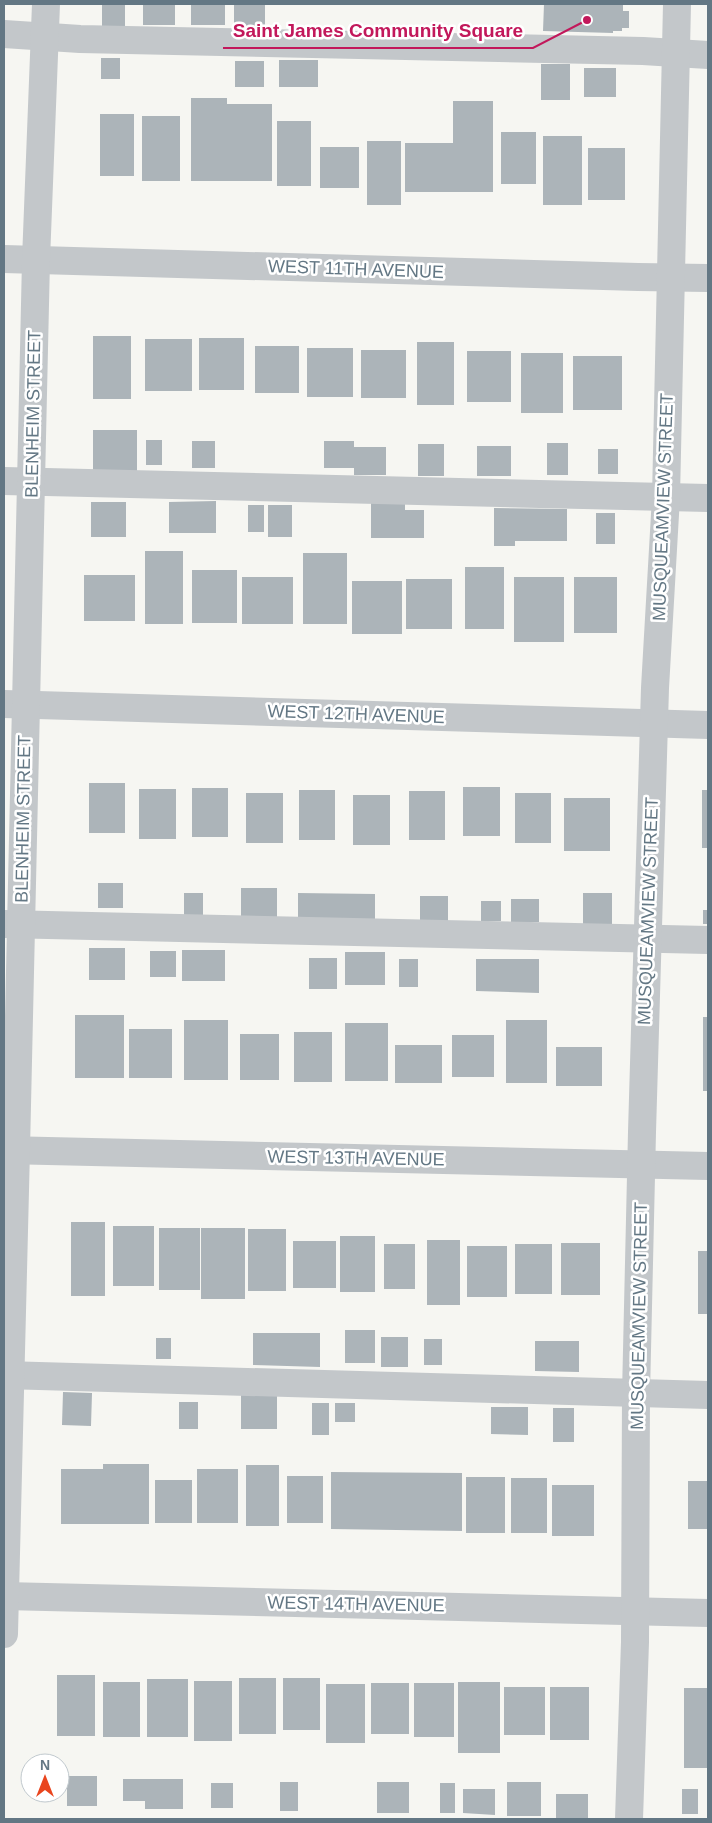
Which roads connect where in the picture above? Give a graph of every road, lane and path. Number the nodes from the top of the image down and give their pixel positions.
1 (46, 4) edge
2 (677, 4) edge
3 (4, 34) edge
4 (44, 36) junction
5 (676, 53) junction
6 (708, 55) edge
7 (4, 259) edge
8 (36, 260) junction
9 (672, 278) junction
10 (708, 278) edge
11 (4, 481) edge
12 (32, 482) junction
13 (666, 496) junction
14 (708, 498) edge
15 (15, 704) edge
16 (654, 724) junction
17 (708, 725) edge
18 (12, 924) edge
19 (648, 939) junction
20 (708, 940) edge
21 (10, 1150) edge
22 (642, 1165) junction
23 (708, 1166) edge
24 (7, 1375) edge
25 (636, 1394) junction
26 (708, 1395) edge
27 (4, 1596) edge
28 (635, 1611) junction
29 (708, 1613) edge
30 (4, 1634) edge
31 (629, 1819) edge

1 - 4 street, BLENHEIM STREET
2 - 5 street, MUSQUEAMVIEW STREET
3 - 4 street
4 - 5 street
4 - 8 street, BLENHEIM STREET
5 - 6 street
5 - 9 street, MUSQUEAMVIEW STREET
7 - 8 street, WEST 11TH AVENUE
8 - 9 street, WEST 11TH AVENUE
8 - 12 street, BLENHEIM STREET
9 - 10 street, WEST 11TH AVENUE
9 - 13 street, MUSQUEAMVIEW STREET
11 - 12 street
12 - 13 street
12 - 15 street, BLENHEIM STREET
13 - 14 street
13 - 16 street, MUSQUEAMVIEW STREET
15 - 16 street, WEST 12TH AVENUE
15 - 18 street, BLENHEIM STREET
16 - 17 street, WEST 12TH AVENUE
16 - 19 street, MUSQUEAMVIEW STREET
18 - 19 street
18 - 21 street, BLENHEIM STREET
19 - 20 street
19 - 22 street, MUSQUEAMVIEW STREET
21 - 22 street, WEST 13TH AVENUE
21 - 24 street, BLENHEIM STREET
22 - 23 street, WEST 13TH AVENUE
22 - 25 street, MUSQUEAMVIEW STREET
24 - 25 street
24 - 27 street, BLENHEIM STREET
25 - 26 street
25 - 28 street, MUSQUEAMVIEW STREET
27 - 28 street, WEST 14TH AVENUE
27 - 30 street, BLENHEIM STREET
28 - 29 street, WEST 14TH AVENUE
28 - 31 street, MUSQUEAMVIEW STREET

